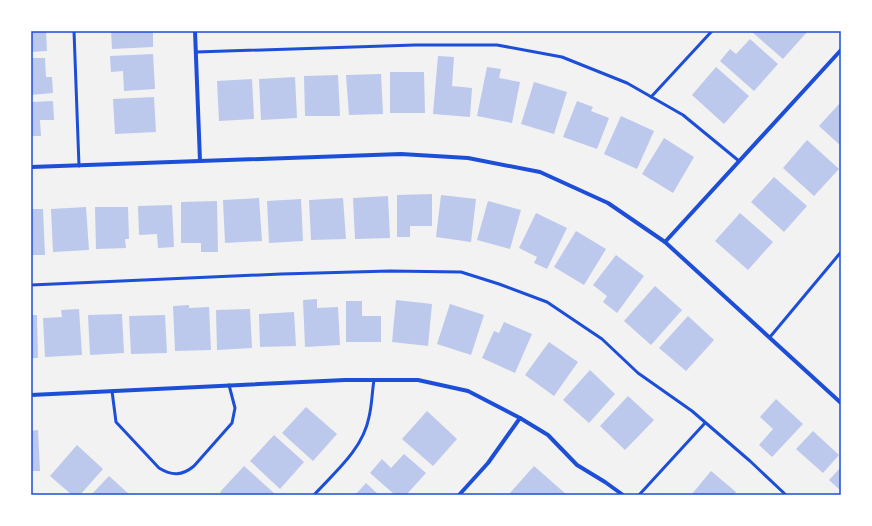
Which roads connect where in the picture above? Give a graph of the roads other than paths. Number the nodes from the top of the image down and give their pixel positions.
1 (74, 31) edge
2 (195, 31) edge
3 (712, 31) edge
4 (841, 50) edge
5 (196, 52) junction
6 (651, 97) junction
7 (738, 161) junction
8 (200, 162) junction
9 (80, 166) junction
10 (31, 167) edge
11 (665, 242) junction
12 (841, 252) edge
13 (31, 285) edge
14 (770, 337) junction
15 (374, 380) junction
16 (229, 385) junction
17 (112, 391) junction
18 (31, 395) edge
19 (841, 403) edge
20 (520, 418) junction
21 (705, 423) junction
22 (314, 495) edge
23 (459, 495) edge
24 (623, 495) edge
25 (640, 495) edge
26 (786, 495) edge

1 - 9 lane
2 - 5 street
3 - 6 lane
4 - 7 street
5 - 6 lane
5 - 8 street
6 - 7 lane
7 - 11 street
8 - 9 street
8 - 11 street
9 - 10 street
11 - 14 street
12 - 14 lane
13 - 21 lane
14 - 19 street
15 - 16 street
15 - 20 street
15 - 22 lane
16 - 17 street
16 - 17 lane
17 - 18 street
20 - 23 street
20 - 24 street
21 - 25 lane
21 - 26 lane

